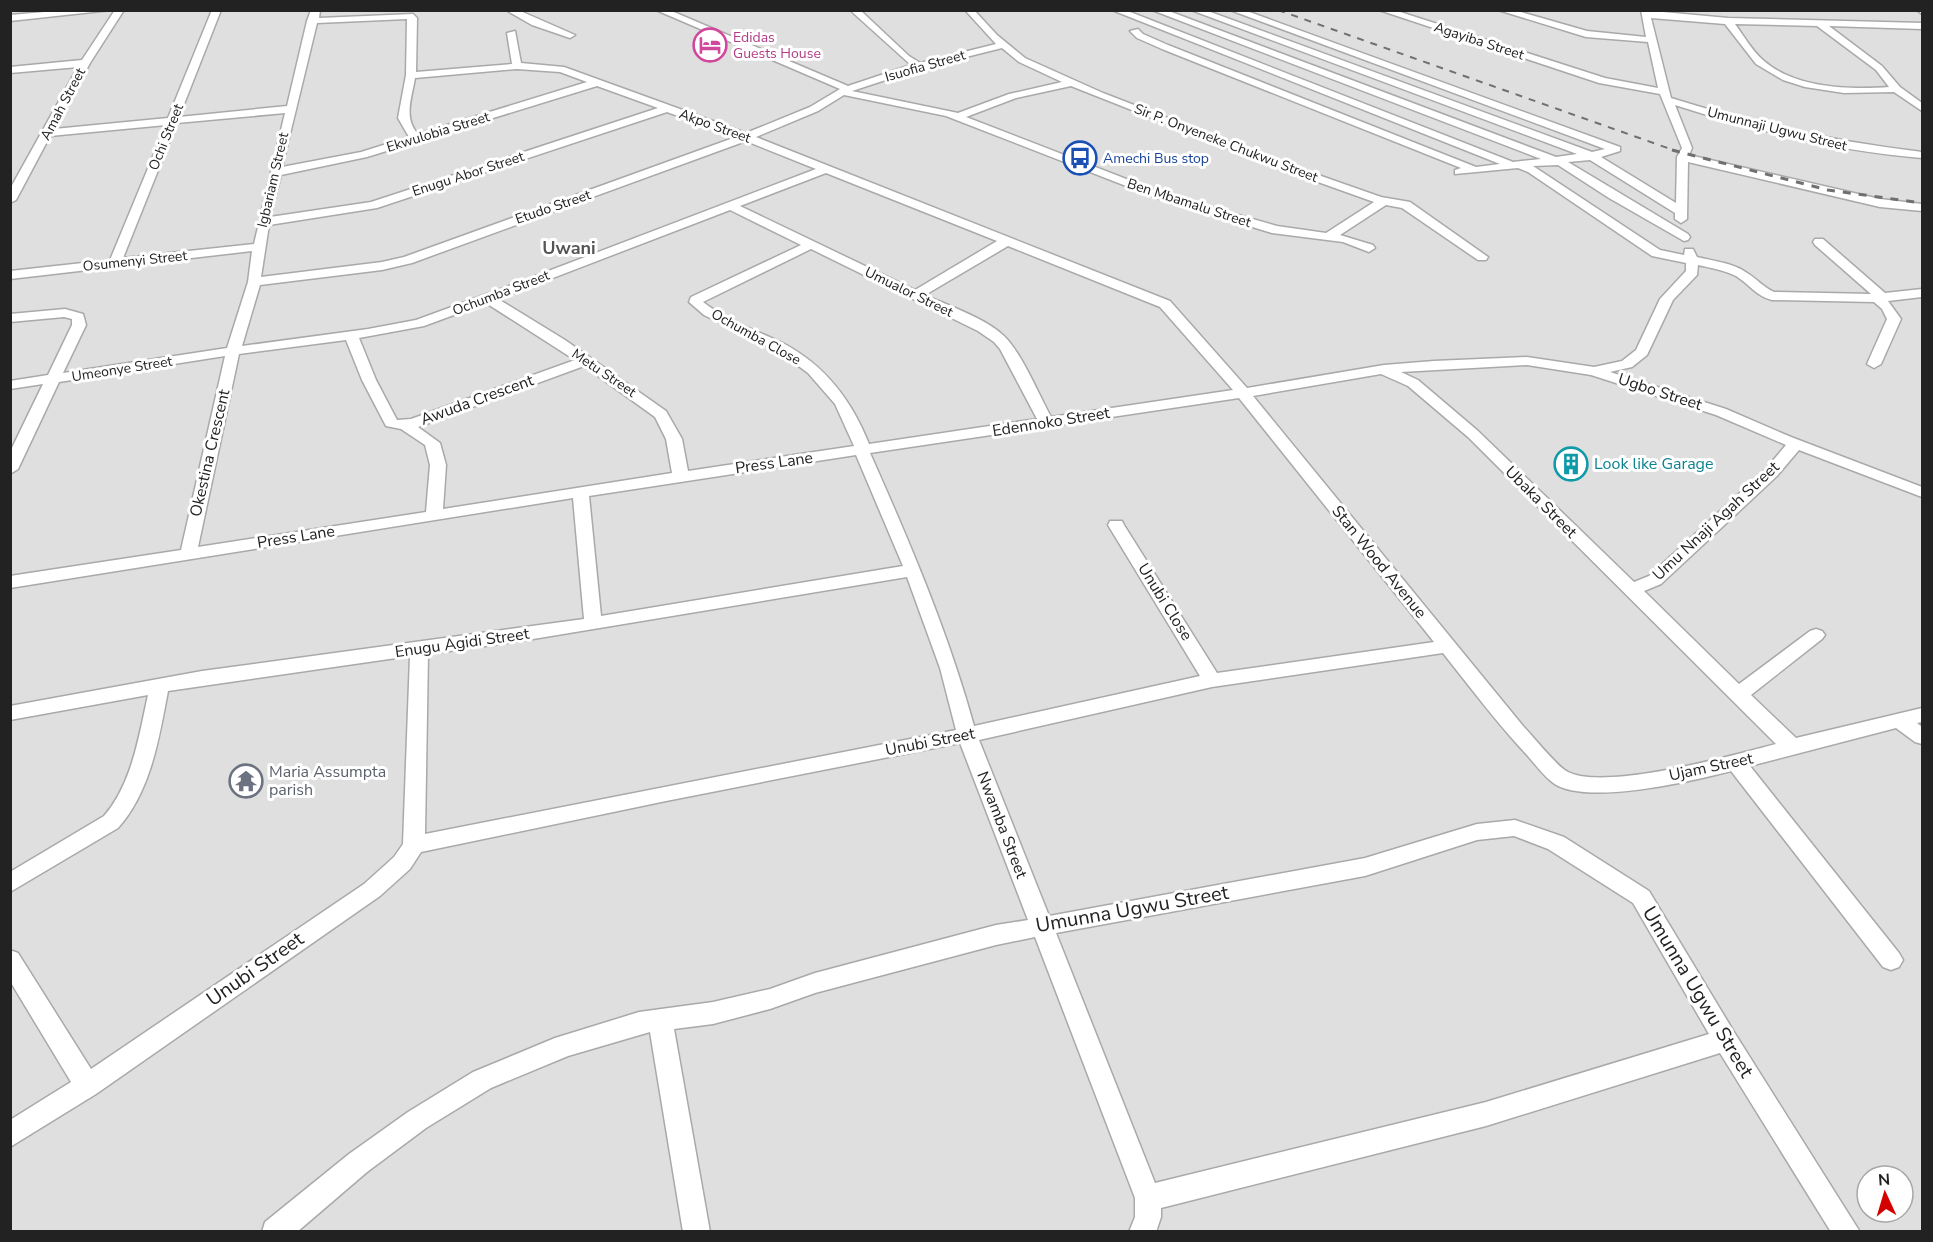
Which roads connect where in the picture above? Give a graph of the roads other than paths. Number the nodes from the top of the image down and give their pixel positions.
1 (107, 10) edge
2 (120, 10) edge
3 (217, 10) edge
4 (510, 10) edge
5 (855, 10) edge
6 (969, 10) edge
7 (1116, 10) edge
8 (1156, 10) edge
9 (1196, 10) edge
10 (1234, 10) edge
11 (1383, 10) edge
12 (1502, 10) edge
13 (667, 11) edge
14 (1646, 13) edge
15 (1841, 13) dead end
16 (314, 16) edge
17 (12, 19) edge
18 (1178, 19) junction
19 (1728, 21) junction
20 (1819, 23) junction
21 (1154, 25) junction
22 (1885, 26) junction
23 (1923, 26) edge
24 (512, 33) dead end
25 (570, 35) dead end
26 (1316, 40) junction
27 (1653, 40) junction
28 (1002, 45) junction
29 (1166, 46) junction
30 (1294, 47) junction
31 (1271, 54) junction
32 (1249, 62) junction
33 (85, 63) junction
34 (517, 66) junction
35 (919, 66) junction
36 (10, 70) edge
37 (1224, 70) junction
38 (411, 75) junction
39 (1207, 75) junction
40 (598, 82) junction
41 (1070, 83) junction
42 (1896, 89) junction
43 (844, 90) junction
44 (1666, 96) junction
45 (668, 108) junction
46 (1923, 108) edge
47 (290, 109) junction
48 (959, 116) junction
49 (173, 120) junction
50 (48, 133) junction
51 (746, 137) junction
52 (416, 139) junction
53 (1923, 155) edge
54 (1592, 156) junction
55 (1683, 157) junction
56 (1448, 158) junction
57 (1558, 161) junction
58 (1515, 164) junction
59 (825, 169) junction
60 (1472, 169) junction
61 (276, 172) junction
62 (1459, 172) dead end
63 (23, 178) junction
64 (10, 179) edge
65 (10, 200) edge
66 (1384, 201) junction
67 (731, 206) junction
68 (1923, 208) edge
69 (1680, 211) junction
70 (262, 222) junction
71 (1328, 237) junction
72 (1684, 237) junction
73 (1007, 242) junction
74 (1818, 242) dead end
75 (810, 245) junction
76 (259, 247) junction
77 (1369, 248) dead end
78 (1482, 257) dead end
79 (1692, 260) junction
80 (115, 263) junction
81 (10, 275) edge
82 (254, 282) junction
83 (1923, 293) edge
84 (916, 295) junction
85 (1880, 297) junction
86 (488, 299) junction
87 (10, 318) edge
88 (351, 336) junction
89 (233, 351) junction
90 (585, 361) junction
91 (1875, 364) dead end
92 (1384, 369) junction
93 (1593, 371) junction
94 (1227, 373) joint
95 (54, 380) junction
96 (10, 386) edge
97 (1242, 393) junction
98 (1047, 423) junction
99 (405, 425) junction
100 (1796, 444) junction
101 (861, 450) junction
102 (10, 469) edge
103 (681, 477) junction
104 (581, 492) junction
105 (1923, 492) edge
106 (434, 515) junction
107 (1116, 525) dead end
108 (188, 555) junction
109 (912, 570) junction
110 (10, 582) edge
111 (1630, 590) junction
112 (592, 624) junction
113 (1816, 635) dead end
114 (1447, 646) junction
115 (419, 650) junction
116 (1212, 680) junction
117 (159, 686) junction
118 (1740, 693) junction
119 (10, 713) edge
120 (1923, 715) edge
121 (1900, 720) junction
122 (1516, 731) joint
123 (967, 735) junction
124 (1923, 737) edge
125 (1793, 747) junction
126 (1736, 763) junction
127 (414, 845) junction
128 (10, 883) edge
129 (1040, 926) junction
130 (10, 960) edge
131 (1891, 960) dead end
132 (660, 1020) junction
133 (1725, 1040) junction
134 (87, 1086) junction
135 (10, 1135) edge
136 (1148, 1198) junction
137 (275, 1232) edge
138 (697, 1232) edge
139 (1142, 1232) edge
140 (1847, 1232) edge

1 - 17 street
2 - 33 street, Amah Street
3 - 49 street, Ochi Street
4 - 25 street
5 - 35 street
6 - 28 street, Sir P. Onyeneke Chukwu Street
7 - 21 street
8 - 18 street
9 - 30 street
10 - 26 street
11 - 44 street, Agayiba Street
12 - 27 street
13 - 43 street, Ben Mbamalu Street
14 - 19 street
14 - 27 street
15 - 22 street
16 - 38 street
16 - 47 street, Igbariam Street
18 - 21 street
18 - 31 street
19 - 20 street
19 - 42 street
20 - 22 street
20 - 42 street
21 - 29 street
21 - 32 street
22 - 23 street
24 - 34 street
26 - 30 street
26 - 54 street
27 - 44 street
28 - 35 street, Isuofia Street
28 - 41 street, Sir P. Onyeneke Chukwu Street
29 - 37 street
29 - 39 street
30 - 31 street
30 - 54 street
31 - 32 street
31 - 57 street
32 - 37 street
32 - 58 street
33 - 36 street
33 - 50 street, Amah Street
34 - 38 street, Akpo Street
34 - 40 street, Akpo Street
35 - 43 street, Isuofia Street
37 - 39 street
37 - 56 street
38 - 52 street
39 - 56 street
40 - 45 street, Akpo Street
40 - 52 street, Ekwulobia Street
41 - 48 street
41 - 66 street, Sir P. Onyeneke Chukwu Street
42 - 46 street
43 - 48 street, Ben Mbamalu Street
43 - 51 street, Etudo Street
44 - 53 street, Umunnaji Ugwu Street
44 - 55 street
45 - 51 street, Akpo Street
45 - 70 street, Enugu Abor Street
47 - 49 street
47 - 61 street, Igbariam Street
48 - 71 street, Ben Mbamalu Street
49 - 50 street
49 - 80 street, Ochi Street
50 - 63 street, Amah Street
51 - 59 street, Akpo Street
51 - 82 street, Etudo Street
52 - 61 street, Ekwulobia Street
54 - 57 street
54 - 69 street
55 - 68 street
55 - 69 street
56 - 60 street
57 - 58 street
57 - 72 street
58 - 60 street
58 - 79 street
59 - 67 street, Ochumba Street
59 - 73 street, Akpo Street
60 - 62 street
61 - 70 street, Igbariam Street
63 - 64 street
63 - 65 street, Amah Street
66 - 71 street
66 - 78 street, Sir P. Onyeneke Chukwu Street
67 - 75 street, Umualor Street
67 - 86 street, Ochumba Street
69 - 72 street
70 - 76 street, Igbariam Street
71 - 77 street, Ben Mbamalu Street
72 - 79 street
73 - 84 street
73 - 94 street, Akpo Street
74 - 85 street
75 - 84 street, Umualor Street
75 - 101 street, Ochumba Close
76 - 80 street, Osumenyi Street
76 - 82 street, Igbariam Street
79 - 85 street
79 - 93 street
80 - 81 street, Osumenyi Street
82 - 89 street, Igbariam Street
83 - 85 street
84 - 98 street, Umualor Street
85 - 91 street
86 - 88 street, Ochumba Street
86 - 90 street, Metu Street
87 - 95 street
88 - 89 street, Ochumba Street
88 - 99 street, Awuda Crescent
89 - 95 street, Umeonye Street
89 - 108 street, Okestina Crescent
90 - 99 street, Awuda Crescent
90 - 103 street, Metu Street
92 - 93 street, Ugbo Street
92 - 97 street
92 - 111 street, Ubaka Street
93 - 100 street, Ugbo Street
94 - 97 street, Stan Wood Avenue
95 - 96 street, Umeonye Street
95 - 102 street
97 - 98 street, Edennoko Street
97 - 114 street, Stan Wood Avenue
98 - 101 street, Edennoko Street
99 - 106 street
100 - 105 street, Ugbo Street
100 - 111 street, Umu Nnaji Agah Street
101 - 103 street, Press Lane
101 - 109 street, Nwamba Street
103 - 104 street, Press Lane
104 - 106 street, Press Lane
104 - 112 street
106 - 108 street, Press Lane
107 - 116 street, Unubi Close
108 - 110 street, Press Lane
109 - 112 street, Enugu Agidi Street
109 - 123 street, Nwamba Street
111 - 118 street, Ubaka Street
112 - 115 street, Enugu Agidi Street
113 - 118 street
114 - 116 street, Unubi Street
114 - 122 street, Stan Wood Avenue
115 - 117 street, Enugu Agidi Street
115 - 127 street
116 - 123 street, Unubi Street
117 - 119 street, Enugu Agidi Street
117 - 128 street
118 - 125 street, Ubaka Street
120 - 121 street, Ujam Street
121 - 124 street
121 - 125 street, Ujam Street
122 - 126 street, Ujam Street
123 - 127 street, Unubi Street
123 - 129 street, Nwamba Street
125 - 126 street, Ujam Street
126 - 131 street
127 - 134 street, Unubi Street
129 - 132 street, Umunna Ugwu Street
129 - 133 street, Umunna Ugwu Street
129 - 136 street, Nwamba Street
130 - 134 street
132 - 137 street, Umunna Ugwu Street
132 - 138 street
133 - 136 street
133 - 140 street, Umunna Ugwu Street
134 - 135 street, Unubi Street
136 - 139 street

